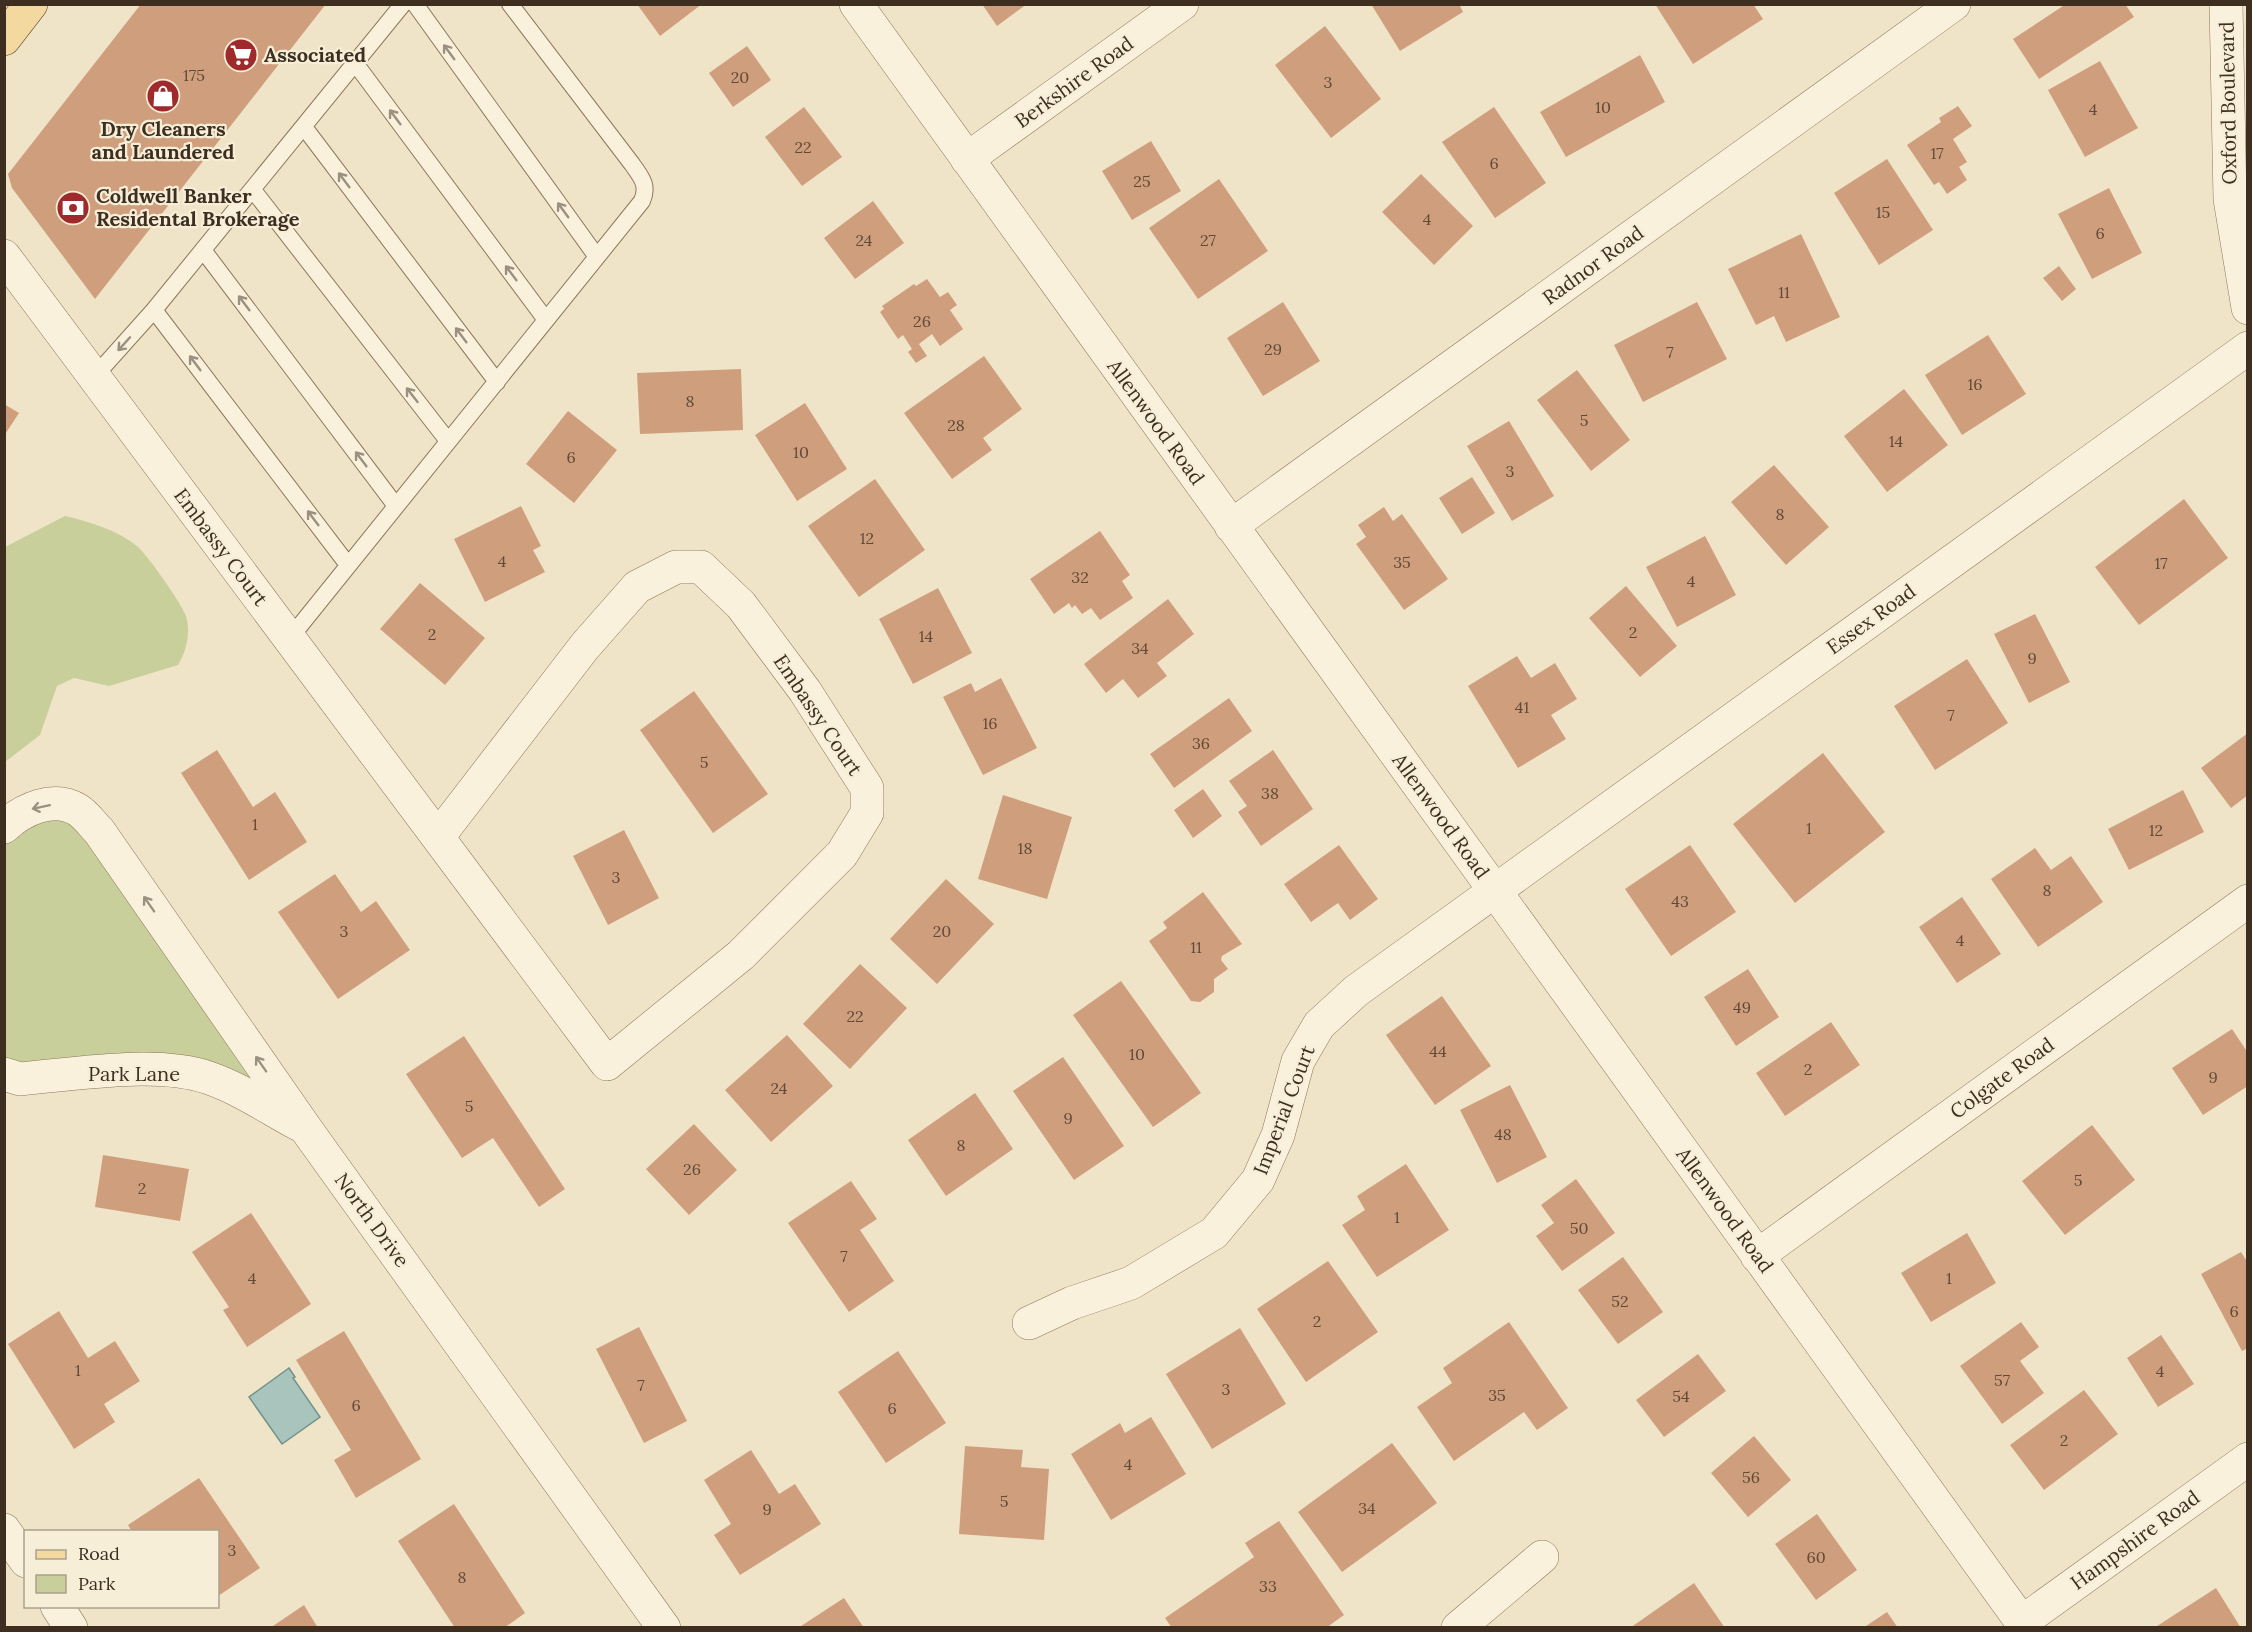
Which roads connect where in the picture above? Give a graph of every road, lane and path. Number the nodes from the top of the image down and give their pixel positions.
1 (31, 4) edge
2 (403, 4) edge
3 (415, 4) edge
4 (510, 4) edge
5 (856, 4) edge
6 (1182, 4) edge
7 (1954, 4) edge
8 (2226, 4) edge
9 (4, 39) edge
10 (355, 63) junction
11 (304, 127) junction
12 (967, 159) junction
13 (253, 189) junction
14 (203, 250) junction
15 (4, 256) edge
16 (597, 257) junction
17 (2247, 308) edge
18 (154, 310) junction
19 (546, 320) junction
20 (2247, 348) edge
21 (94, 377) junction
22 (496, 382) junction
23 (448, 441) junction
24 (396, 506) junction
25 (1231, 526) junction
26 (348, 565) junction
27 (290, 638) junction
28 (4, 827) edge
29 (438, 837) junction
30 (1495, 890) junction
31 (2247, 901) edge
32 (10, 1082) edge
33 (306, 1129) junction
34 (1757, 1256) junction
35 (1029, 1323) dead end
36 (2247, 1459) edge
37 (4, 1530) edge
38 (1542, 1557) dead end
39 (24, 1558) edge
40 (58, 1608) edge
41 (2024, 1625) edge
42 (71, 1628) edge
43 (664, 1628) edge
44 (1458, 1628) edge

1 - 9 main road
2 - 10 lane
16 -> 3 lane
4 - 16 lane
5 - 12 street, Allenwood Road
6 - 12 street, Berkshire Road
7 - 25 street, Radnor Road
8 - 17 street, Oxford Boulevard
10 - 11 lane
19 -> 10 lane
11 - 13 lane
22 -> 11 lane
12 - 25 street, Allenwood Road
13 - 14 lane
23 -> 13 lane
14 - 18 lane
24 -> 14 lane
15 - 21 street, Embassy Court
16 - 19 lane
18 -> 21 lane
26 -> 18 lane
19 - 22 lane
20 - 30 street, Essex Road
21 - 27 street, Embassy Court
22 - 23 lane
23 - 24 lane
24 - 26 lane
25 - 30 street, Allenwood Road
26 - 27 lane
27 - 29 street, Embassy Court
33 -> 28 street, North Drive
29 - 29 street, Embassy Court
30 - 34 street, Allenwood Road
30 - 35 street, Imperial Court
31 - 34 street, Colgate Road
32 - 33 street, Park Lane
33 - 43 street, North Drive
34 - 41 street, Allenwood Road
36 - 41 street, Hampshire Road
37 - 39 street
38 - 44 street
40 - 42 street

